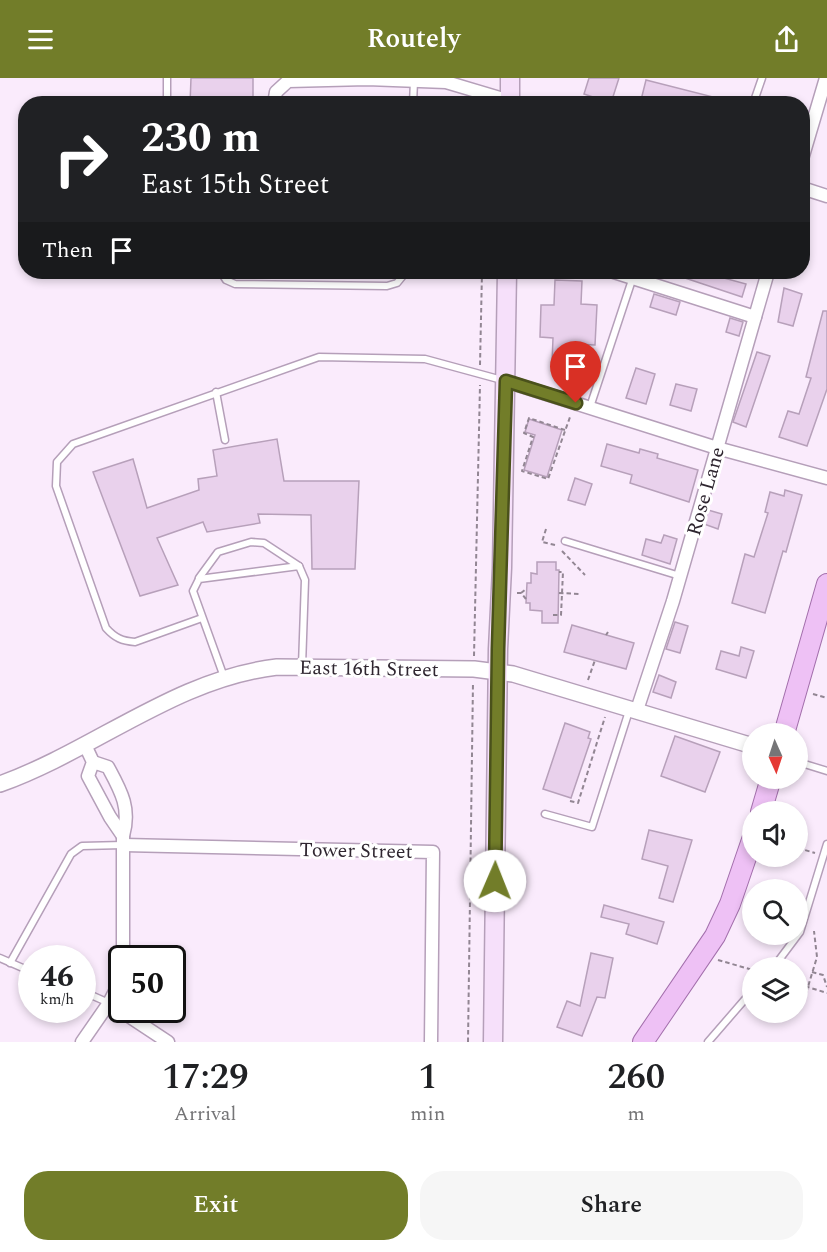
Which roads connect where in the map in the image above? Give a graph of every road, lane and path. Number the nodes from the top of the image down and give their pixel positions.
1 (167, 78) edge
2 (510, 78) edge
3 (762, 78) edge
4 (826, 78) edge
5 (380, 79) edge
6 (414, 80) junction
7 (167, 96) edge
8 (277, 96) edge
9 (413, 96) edge
10 (493, 96) edge
11 (512, 96) edge
12 (756, 96) edge
13 (810, 132) edge
14 (810, 190) edge
15 (827, 195) edge
16 (225, 279) edge
17 (400, 279) edge
18 (482, 279) edge
19 (507, 279) edge
20 (632, 279) edge
21 (639, 279) edge
22 (766, 279) edge
23 (755, 317) junction
24 (480, 373) junction
25 (506, 381) junction
26 (216, 392) junction
27 (590, 406) junction
28 (571, 414) dead end
29 (566, 430) junction
30 (225, 440) dead end
31 (717, 448) junction
32 (827, 478) edge
33 (548, 479) junction
34 (550, 483) dead end
35 (565, 541) dead end
36 (299, 566) junction
37 (559, 572) dead end
38 (680, 576) junction
39 (199, 579) junction
40 (827, 584) edge
41 (526, 589) dead end
42 (517, 593) dead end
43 (521, 593) junction
44 (560, 593) junction
45 (580, 594) dead end
46 (526, 599) dead end
47 (553, 615) dead end
48 (202, 618) junction
49 (474, 649) dead end
50 (595, 660) dead end
51 (303, 666) junction
52 (498, 671) junction
53 (224, 677) junction
54 (588, 682) dead end
55 (473, 684) dead end
56 (807, 692) dead end
57 (827, 698) edge
58 (633, 709) junction
59 (606, 715) dead end
60 (787, 723) edge
61 (742, 743) edge
62 (85, 745) junction
63 (93, 762) junction
64 (808, 765) edge
65 (827, 771) edge
66 (0, 783) edge
67 (570, 801) dead end
68 (545, 814) dead end
69 (124, 840) junction
70 (827, 844) edge
71 (808, 851) edge
72 (815, 853) dead end
73 (743, 867) edge
74 (814, 931) dead end
75 (123, 945) edge
76 (781, 957) edge
77 (0, 958) edge
78 (713, 958) dead end
79 (10, 963) junction
80 (18, 966) edge
81 (742, 967) edge
82 (812, 972) junction
83 (808, 987) joint
84 (827, 987) edge
85 (827, 993) edge
86 (742, 1003) edge
87 (108, 1004) edge
88 (139, 1023) edge
89 (82, 1042) edge
90 (168, 1042) edge
91 (431, 1042) edge
92 (468, 1042) edge
93 (493, 1042) edge
94 (643, 1042) edge
95 (708, 1042) edge

1 - 7 lane
2 - 11 main road
3 - 12 lane
4 - 13 street
5 - 6 street
5 - 8 street
6 - 9 lane
6 - 10 street
14 - 15 street
16 - 17 lane
18 - 24 path
19 - 25 main road
20 - 27 lane
21 - 23 street
22 - 23 street, Rose Lane
23 - 31 street, Rose Lane
24 - 25 lane
24 - 26 lane
24 - 49 path
25 - 27 street
25 - 52 main road
26 - 30 lane
26 - 48 lane
27 - 31 street
28 - 29 path
29 - 33 path
29 - 33 path
31 - 32 street
31 - 38 street, Rose Lane
33 - 34 path
35 - 38 lane
36 - 39 lane
36 - 39 lane
36 - 51 lane
37 - 44 path
38 - 58 street, Rose Lane
39 - 48 lane
40 - 60 main road
41 - 43 path
42 - 43 path
43 - 46 path
44 - 45 path
44 - 47 path
48 - 53 lane
50 - 54 path
51 - 52 street, East 16th Street
51 - 53 street, East 16th Street
52 - 58 street, East 16th Street
52 - 93 main road
53 - 62 street, East 16th Street
55 - 92 path
56 - 57 path
58 - 61 street, East 16th Street
58 - 68 lane
59 - 67 path
62 - 63 street
62 - 66 street, East 16th Street
63 - 69 street
63 - 69 street
64 - 65 lane
69 - 75 street
69 - 79 lane
69 - 91 street, Tower Street
70 - 76 lane
71 - 72 path
73 - 94 main road
74 - 82 path
77 - 79 lane
78 - 81 path
79 - 80 lane
82 - 83 path
82 - 84 path
83 - 85 path
86 - 95 lane
87 - 89 street
88 - 90 street

